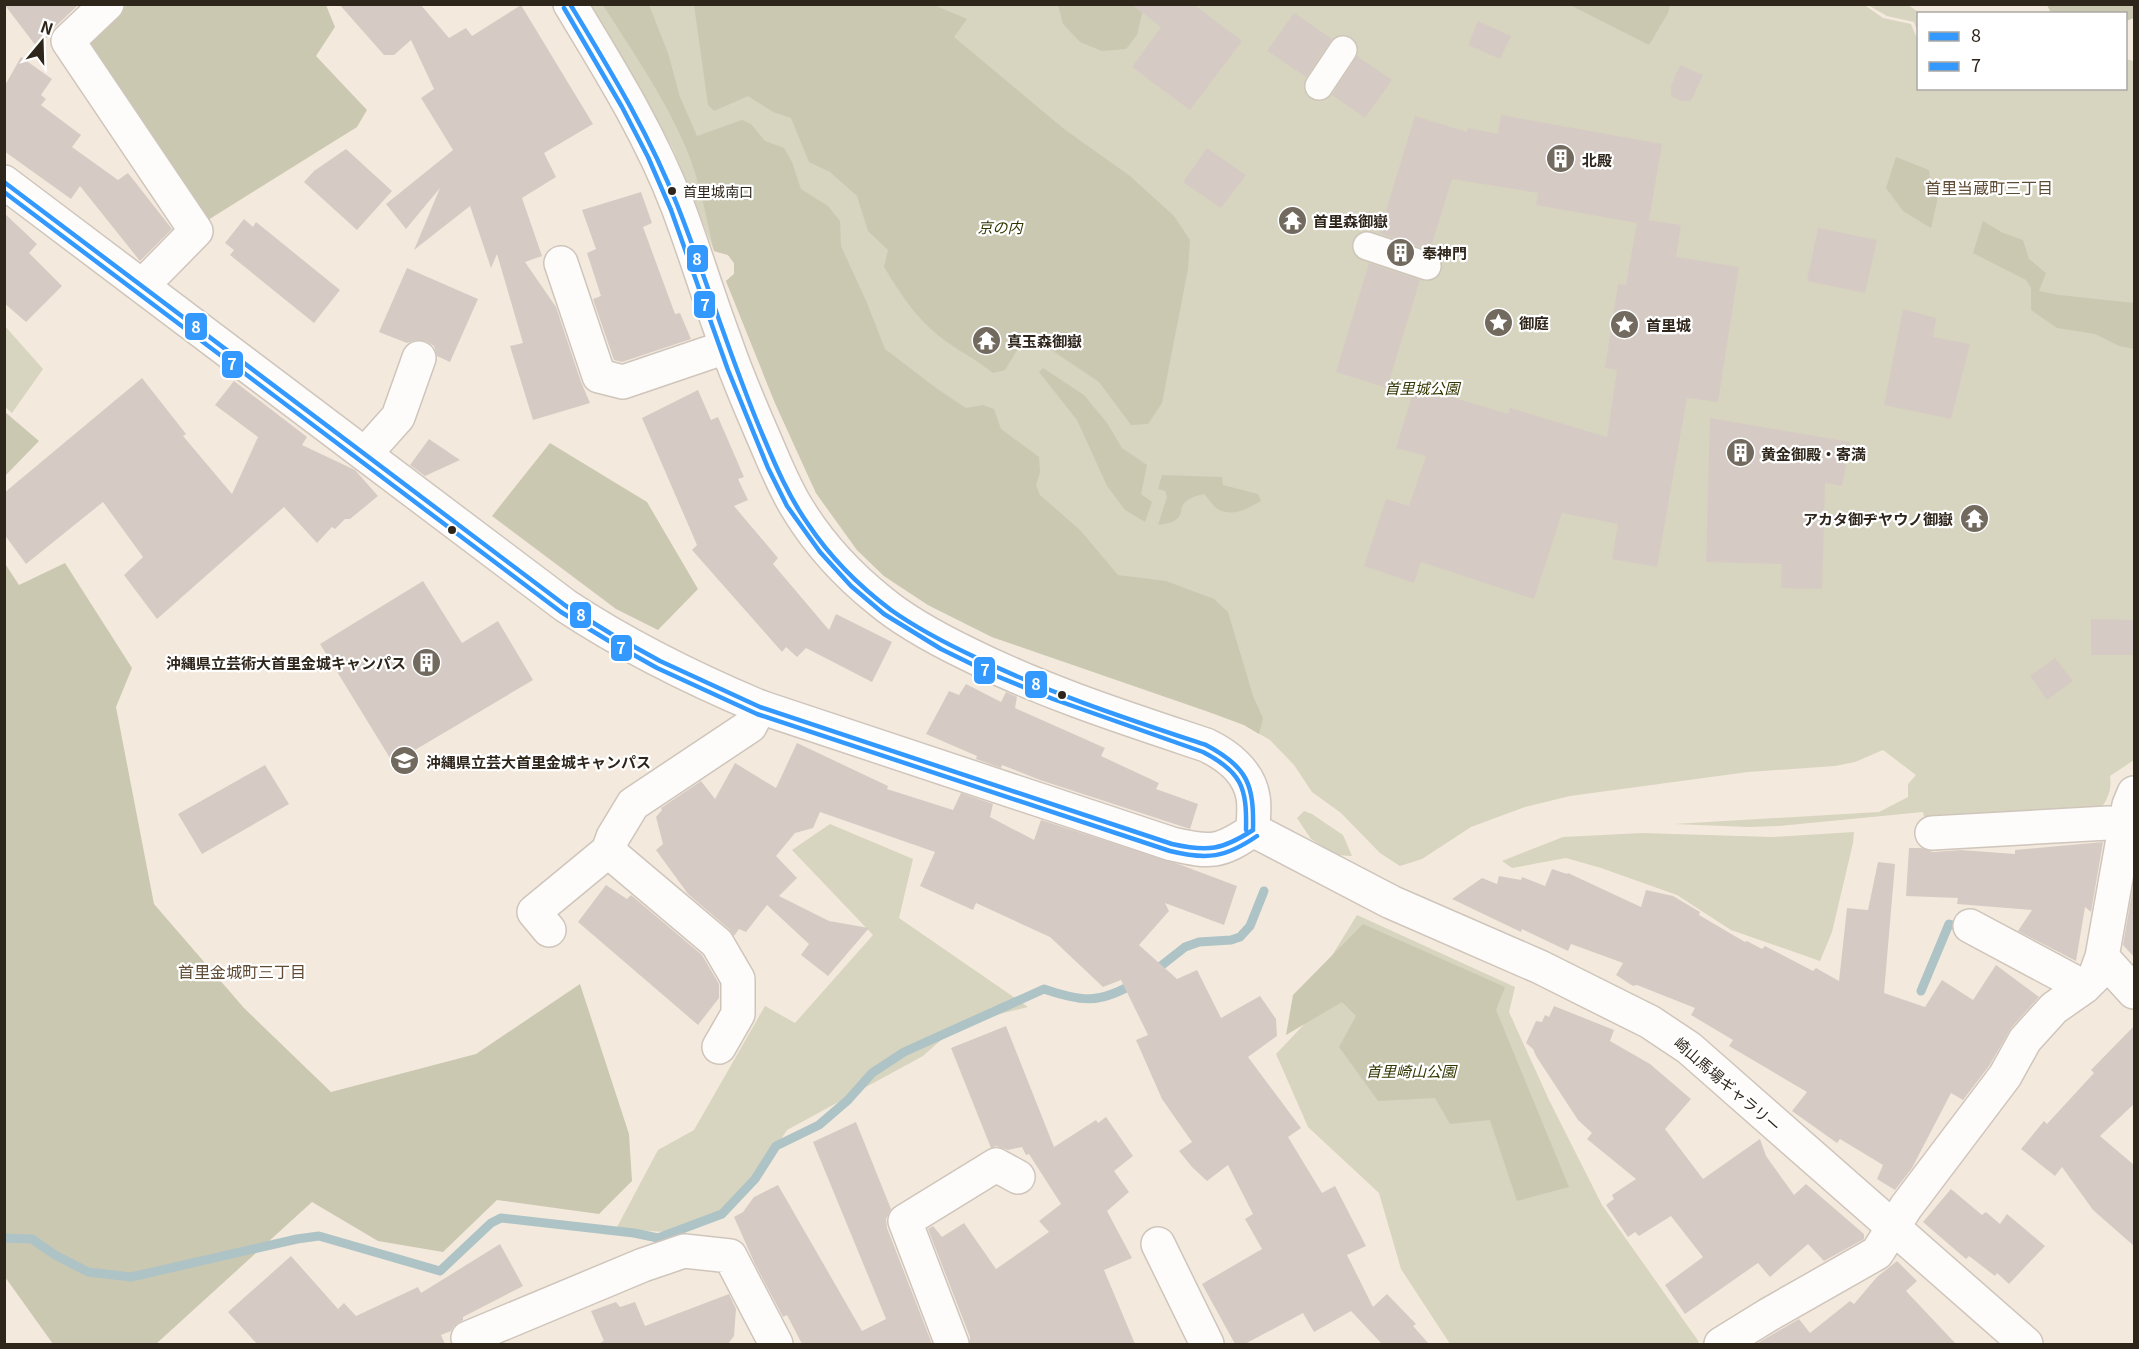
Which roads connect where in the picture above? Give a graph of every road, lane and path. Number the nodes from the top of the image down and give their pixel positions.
1 (106, 4) edge
2 (570, 4) edge
3 (1342, 50) dead end
4 (1319, 87) dead end
5 (4, 182) edge
6 (1367, 246) dead end
7 (561, 263) dead end
8 (1427, 266) dead end
9 (142, 286) junction
10 (726, 347) junction
11 (419, 358) dead end
12 (365, 454) junction
13 (760, 707) junction
14 (2130, 808) edge
15 (1253, 830) junction
16 (1932, 833) dead end
17 (608, 851) junction
18 (1970, 926) dead end
19 (549, 930) dead end
20 (2102, 957) junction
21 (2084, 987) junction
22 (2134, 992) edge
23 (719, 1047) dead end
24 (1018, 1178) dead end
25 (1893, 1228) junction
26 (1158, 1244) dead end
27 (468, 1338) dead end
28 (776, 1344) edge
29 (952, 1344) edge
30 (1207, 1344) edge
31 (1721, 1344) edge
32 (2026, 1344) edge

1 - 9 street
2 - 10 street
3 - 4 street
5 - 9 street
6 - 8 street
7 - 10 street
9 - 12 street
10 - 15 street
11 - 12 street
12 - 13 street
13 - 15 street
13 - 17 street
14 - 16 street
14 - 20 street
15 - 25 street, 崎山馬場ギャラリー
17 - 19 street
17 - 23 street
18 - 21 street
20 - 21 street
20 - 22 street
21 - 25 street
24 - 29 street
25 - 31 street
25 - 32 street, 崎山馬場ギャラリー
26 - 30 street
27 - 28 street

